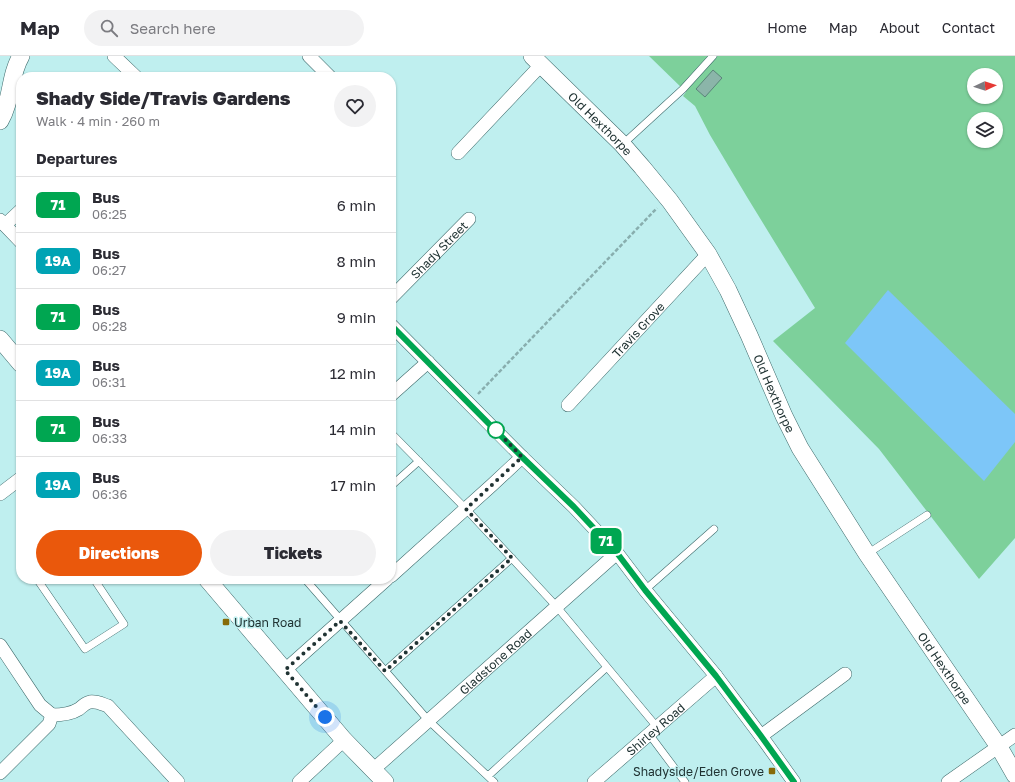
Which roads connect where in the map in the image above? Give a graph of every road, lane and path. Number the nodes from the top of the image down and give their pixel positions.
1 (21, 56) edge
2 (114, 56) edge
3 (309, 56) edge
4 (713, 56) edge
5 (536, 61) edge
6 (131, 72) edge
7 (325, 72) edge
8 (0, 121) edge
9 (622, 144) junction
10 (458, 153) dead end
11 (667, 198) junction
12 (16, 213) edge
13 (469, 219) dead end
14 (3, 222) edge
15 (16, 236) edge
16 (708, 254) junction
17 (396, 293) edge
18 (396, 330) edge
19 (0, 339) edge
20 (16, 358) edge
21 (428, 362) junction
22 (396, 391) edge
23 (469, 403) junction
24 (568, 405) dead end
25 (396, 438) edge
26 (522, 457) junction
27 (419, 461) junction
28 (16, 482) edge
29 (396, 482) edge
30 (0, 494) edge
31 (466, 509) junction
32 (927, 515) dead end
33 (714, 529) dead end
34 (617, 553) junction
35 (867, 554) junction
36 (512, 558) junction
37 (396, 572) edge
38 (40, 584) edge
39 (97, 584) edge
40 (212, 584) edge
41 (309, 584) edge
42 (381, 584) edge
43 (645, 590) junction
44 (557, 607) junction
45 (340, 621) junction
46 (0, 645) edge
47 (607, 667) junction
48 (285, 670) junction
49 (385, 671) junction
50 (845, 674) dead end
51 (716, 676) junction
52 (52, 715) junction
53 (428, 720) junction
54 (653, 731) junction
55 (1015, 735) edge
56 (761, 736) junction
57 (344, 740) junction
58 (999, 747) junction
59 (374, 769) junction
60 (0, 773) edge
61 (1015, 775) edge
62 (488, 776) junction
63 (0, 779) edge
64 (3, 782) edge
65 (178, 782) edge
66 (299, 782) edge
67 (385, 782) edge
68 (494, 782) edge
69 (594, 782) edge
70 (684, 782) edge
71 (794, 782) edge
72 (948, 782) edge

1 - 8 street
2 - 6 street
3 - 7 street
4 - 9 lane
5 - 9 street, Old Hexthorpe
5 - 10 street
9 - 11 street, Old Hexthorpe
11 - 16 street, Old Hexthorpe
11 - 23 path
12 - 14 street
13 - 17 street, Shady Street
14 - 15 street
16 - 24 street, Travis Grove
16 - 35 street, Old Hexthorpe
18 - 21 street
19 - 20 street
21 - 22 street
21 - 23 street
23 - 26 street
25 - 27 lane
26 - 31 street
26 - 34 street
27 - 29 lane
27 - 31 lane
28 - 30 street
31 - 36 lane
31 - 37 street
32 - 35 lane
33 - 43 lane
34 - 43 street
34 - 44 street, Gladstone Road
35 - 58 street, Old Hexthorpe
36 - 44 lane
36 - 49 lane
38 - 39 lane
40 - 48 street
41 - 45 lane
42 - 45 street
43 - 51 street
44 - 47 lane
44 - 53 street, Gladstone Road
45 - 48 street
45 - 49 lane
46 - 52 street
47 - 54 lane
47 - 62 lane
48 - 57 street
49 - 53 lane
50 - 56 street
51 - 54 street, Shirley Road
51 - 56 street
52 - 60 street
52 - 65 street
53 - 59 street, Gladstone Road
53 - 62 lane
54 - 69 street, Shirley Road
54 - 70 lane
55 - 58 street
56 - 71 street
57 - 59 street
57 - 66 street
58 - 61 street, Old Hexthorpe
58 - 72 street
59 - 67 street
62 - 68 lane
63 - 64 street

